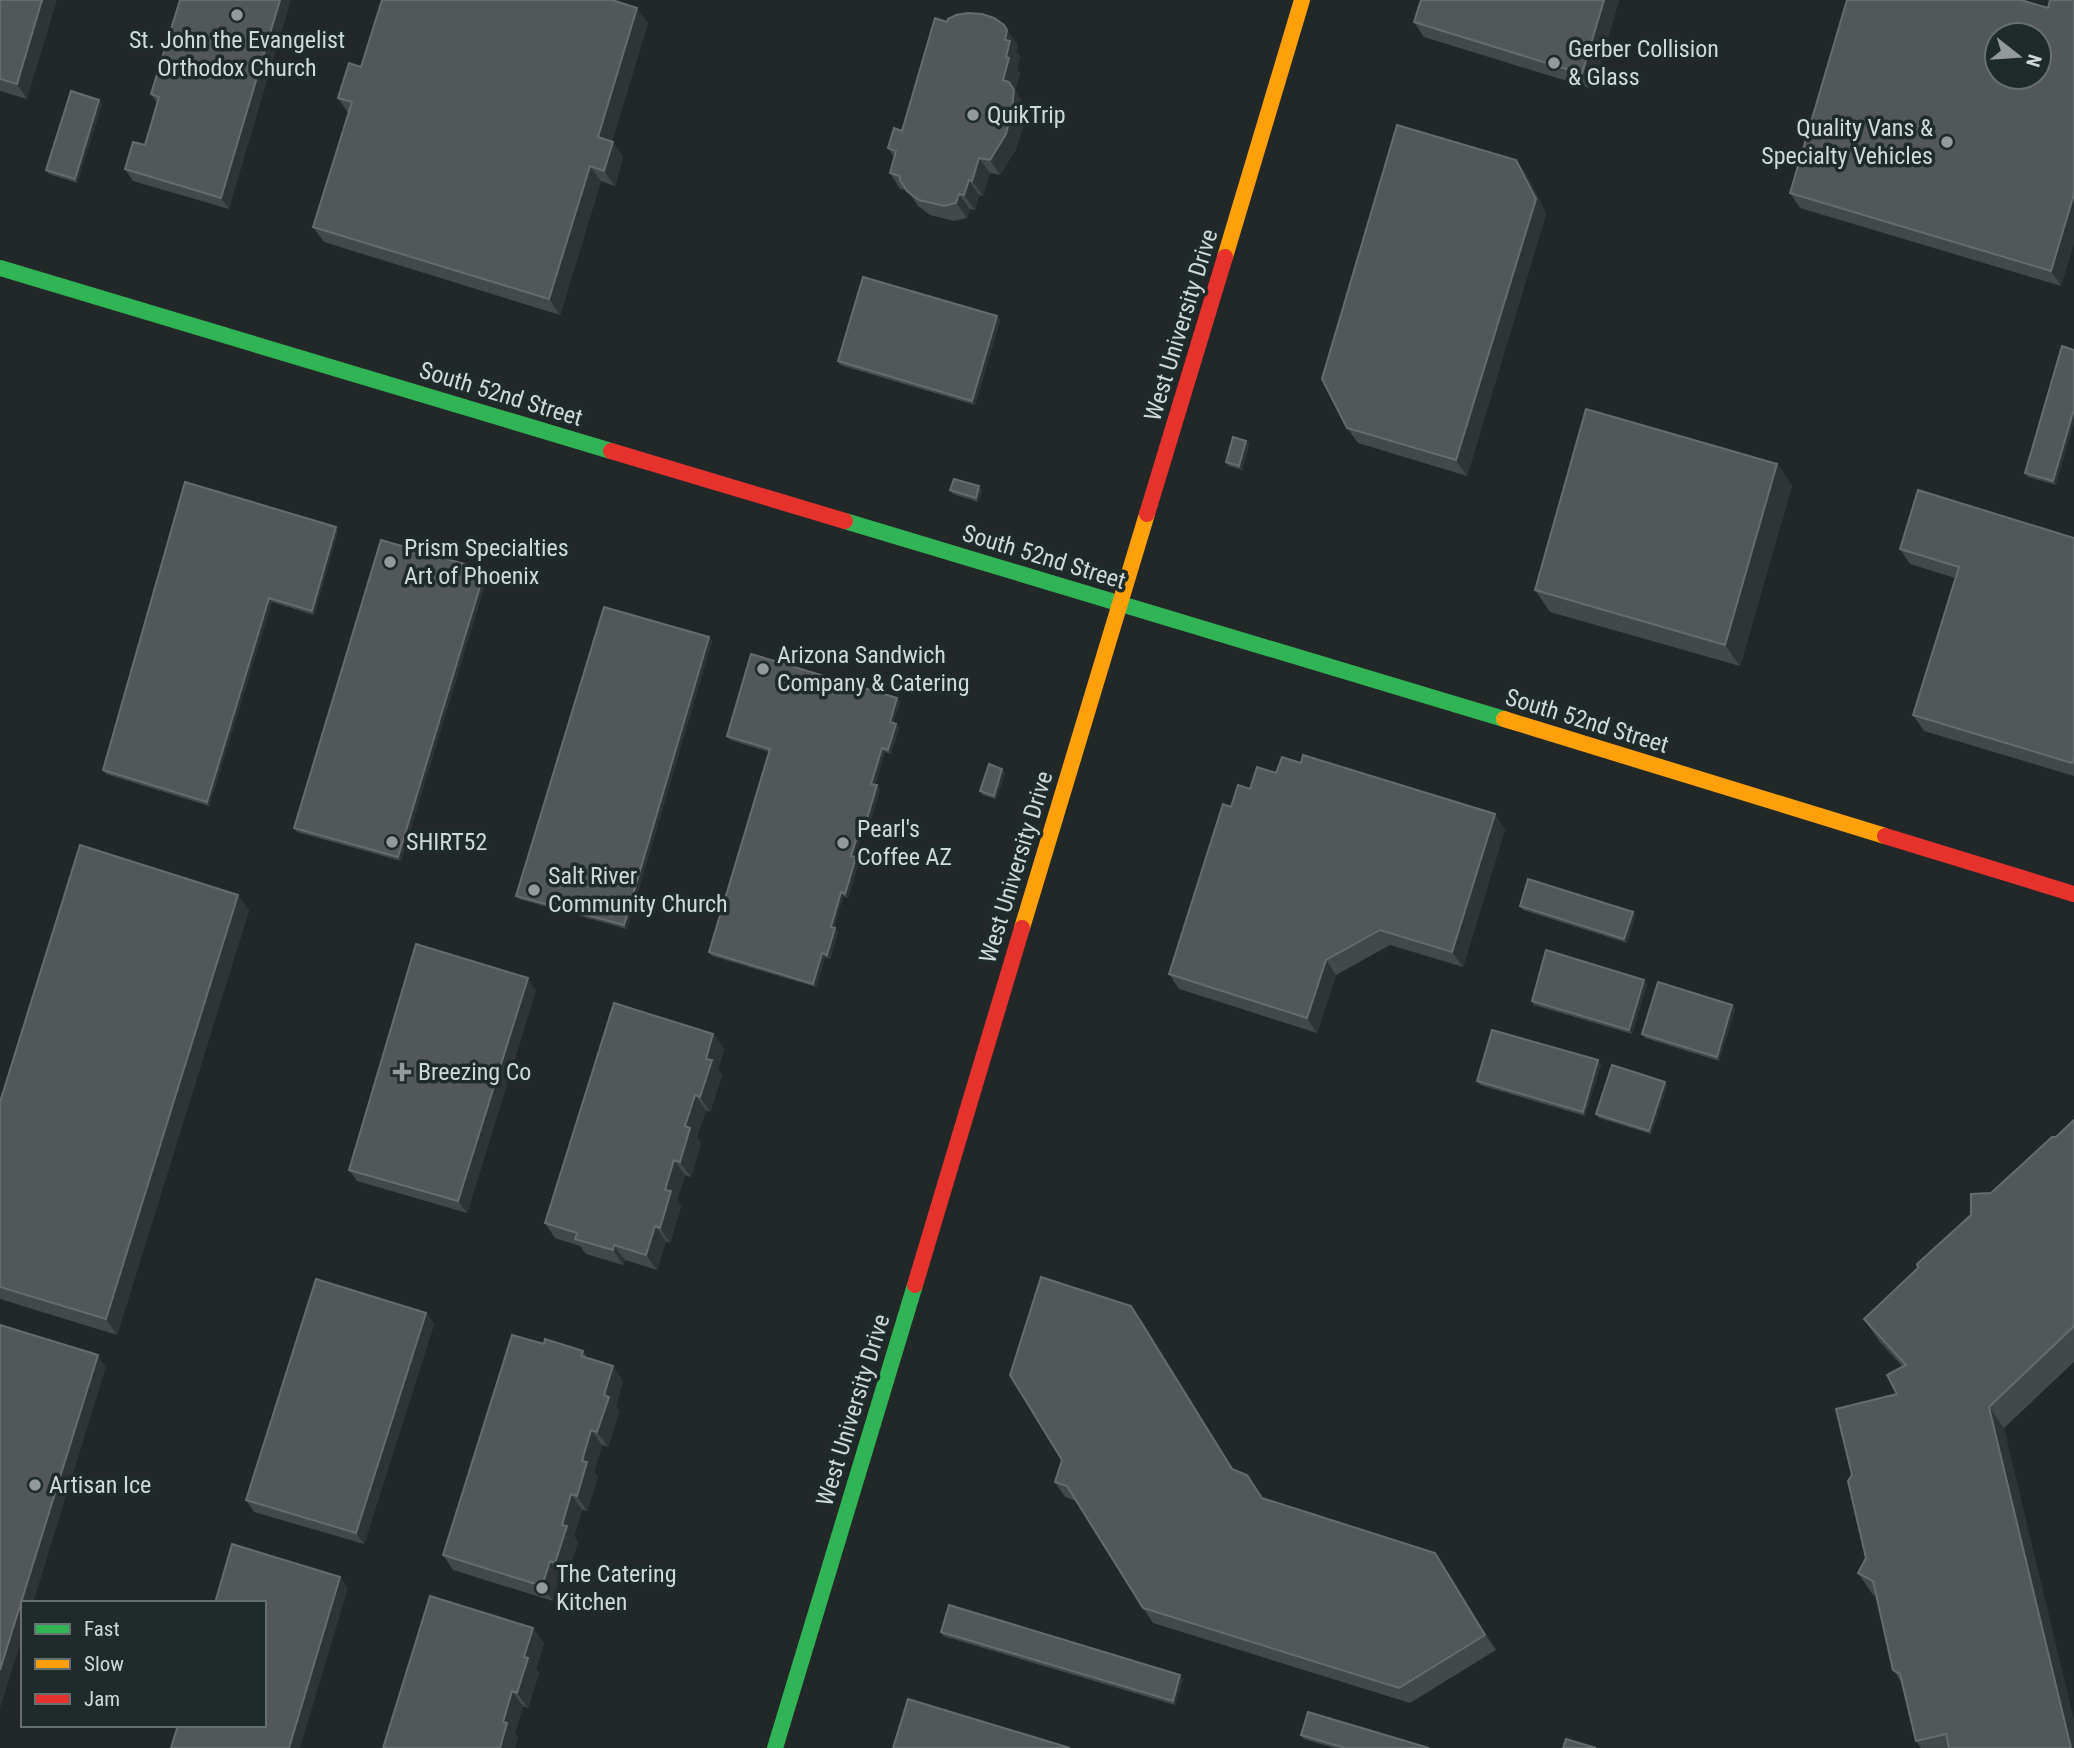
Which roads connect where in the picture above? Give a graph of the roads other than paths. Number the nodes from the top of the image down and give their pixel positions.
1 (1302, 0) edge
2 (0, 268) edge
3 (1120, 603) junction
4 (2074, 894) edge
5 (775, 1748) edge

1 - 3 main road, West University Drive
2 - 3 main road, South 52nd Street
3 - 4 main road, South 52nd Street
3 - 5 main road, West University Drive

